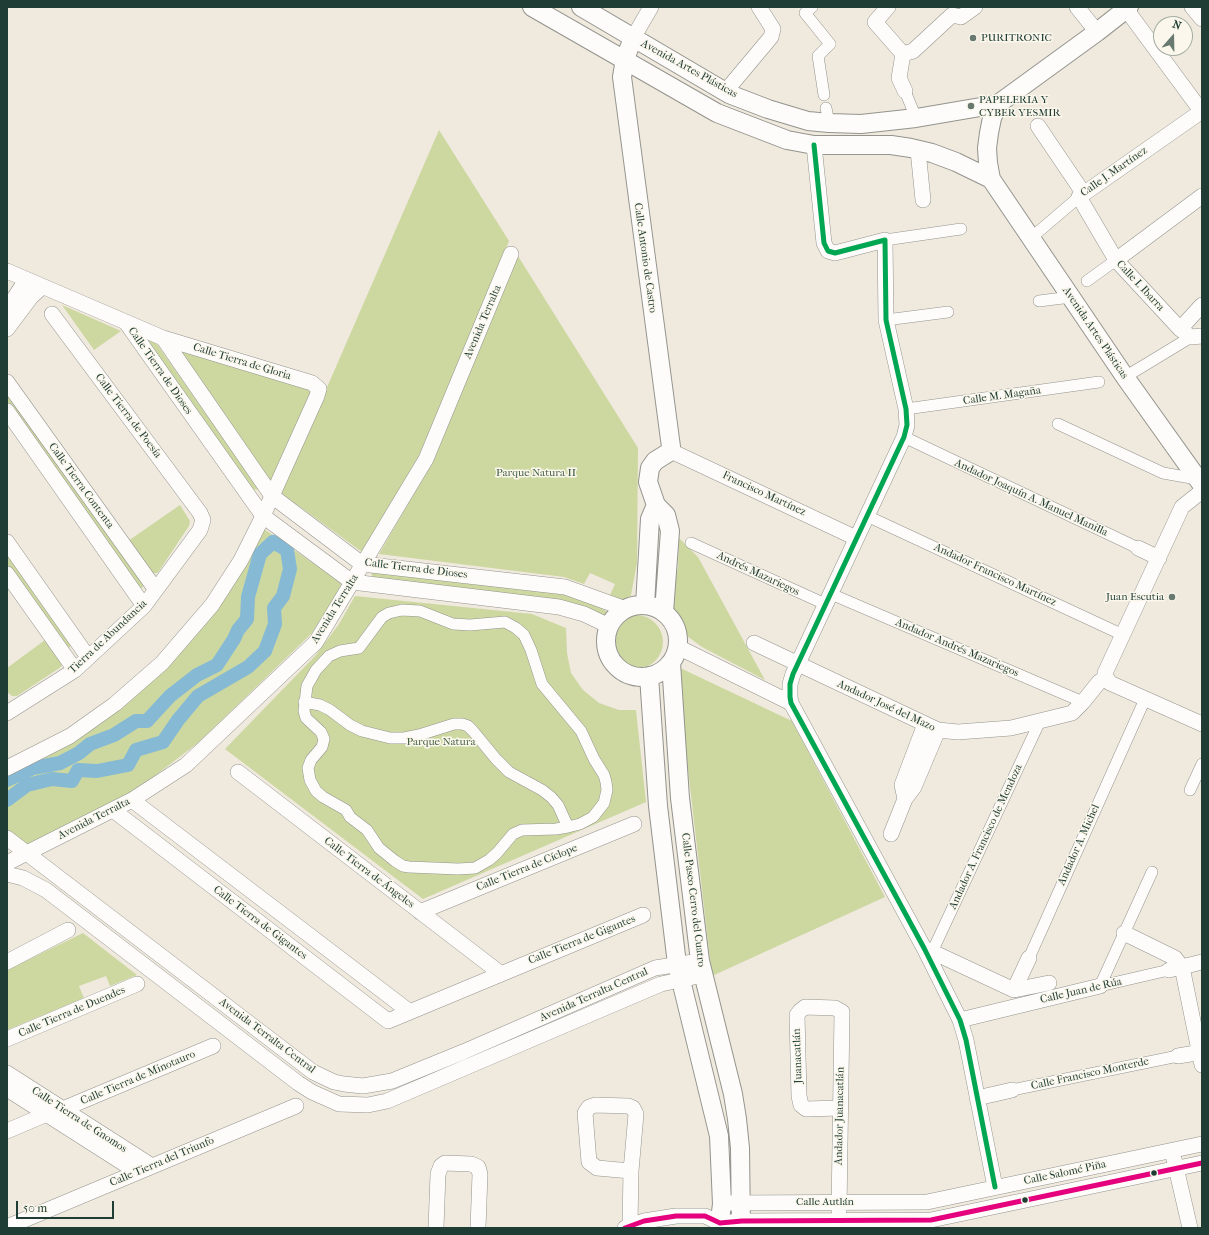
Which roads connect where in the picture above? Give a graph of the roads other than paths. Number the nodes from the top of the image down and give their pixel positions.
1 (532, 7) edge
2 (581, 7) edge
3 (651, 7) edge
4 (759, 7) edge
5 (812, 7) edge
6 (888, 7) edge
7 (975, 7) edge
8 (1076, 7) edge
9 (1192, 7) edge
10 (1127, 8) edge
11 (1202, 19) edge
12 (1097, 32) junction
13 (633, 38) junction
14 (904, 54) junction
15 (625, 59) junction
16 (905, 90) joint
17 (725, 92) junction
18 (824, 95) dead end
19 (998, 104) junction
20 (1202, 111) edge
21 (916, 118) junction
22 (1038, 126) dead end
23 (814, 145) junction
24 (918, 150) junction
25 (991, 179) junction
26 (1082, 195) junction
27 (1202, 196) edge
28 (923, 200) dead end
29 (961, 230) dead end
30 (1031, 238) junction
31 (885, 240) junction
32 (511, 254) dead end
33 (1116, 260) junction
34 (7, 271) edge
35 (26, 280) junction
36 (1087, 281) dead end
37 (42, 287) junction
38 (1071, 297) junction
39 (1039, 301) dead end
40 (1202, 305) edge
41 (7, 309) edge
42 (948, 312) dead end
43 (52, 314) dead end
44 (886, 320) junction
45 (127, 324) junction
46 (7, 329) edge
47 (1191, 334) edge
48 (163, 338) junction
49 (1124, 377) junction
50 (7, 382) edge
51 (1099, 382) dead end
52 (906, 409) junction
53 (7, 411) edge
54 (1058, 424) dead end
55 (904, 437) junction
56 (670, 451) junction
57 (1200, 485) edge
58 (272, 496) junction
59 (656, 505) junction
60 (263, 516) junction
61 (867, 516) junction
62 (203, 520) joint
63 (856, 538) junction
64 (7, 542) edge
65 (691, 543) dead end
66 (1138, 548) joint
67 (1159, 558) junction
68 (362, 564) junction
69 (7, 574) edge
70 (352, 582) junction
71 (156, 590) junction
72 (828, 599) junction
73 (645, 605) junction
74 (144, 606) junction
75 (626, 609) junction
76 (664, 612) junction
77 (609, 626) junction
78 (1123, 635) junction
79 (754, 643) dead end
80 (678, 647) junction
81 (88, 657) junction
82 (671, 663) junction
83 (797, 664) junction
84 (75, 670) junction
85 (649, 676) junction
86 (1106, 677) junction
87 (1145, 699) junction
88 (304, 702) junction
89 (1083, 702) junction
90 (791, 703) junction
91 (8, 710) edge
92 (1040, 721) junction
93 (1202, 724) edge
94 (932, 727) junction
95 (1202, 764) edge
96 (7, 768) edge
97 (238, 772) dead end
98 (1190, 790) dead end
99 (680, 798) junction
100 (132, 800) junction
101 (658, 806) junction
102 (113, 810) junction
103 (634, 824) dead end
104 (568, 827) junction
105 (891, 834) dead end
106 (7, 838) edge
107 (27, 853) junction
108 (7, 863) edge
109 (1152, 872) dead end
110 (7, 874) edge
111 (420, 912) junction
112 (643, 915) dead end
113 (68, 930) dead end
114 (1124, 933) junction
115 (928, 950) junction
116 (1029, 958) joint
117 (7, 962) edge
118 (1202, 962) edge
119 (701, 968) junction
120 (1176, 968) junction
121 (679, 972) junction
122 (500, 973) junction
123 (1049, 983) dead end
124 (137, 984) dead end
125 (1100, 986) junction
126 (1014, 990) junction
127 (410, 1012) junction
128 (842, 1012) joint
129 (960, 1020) junction
130 (7, 1039) edge
131 (213, 1046) dead end
132 (463, 1052) junction
133 (1178, 1056) joint
134 (1201, 1056) edge
135 (470, 1066) junction
136 (7, 1073) edge
137 (7, 1089) edge
138 (1012, 1090) joint
139 (977, 1098) junction
140 (296, 1106) dead end
141 (840, 1108) junction
142 (63, 1109) junction
143 (47, 1114) junction
144 (7, 1131) edge
145 (1202, 1144) edge
146 (1172, 1150) junction
147 (1202, 1163) edge
148 (152, 1166) junction
149 (1176, 1167) junction
150 (631, 1171) junction
151 (137, 1172) junction
152 (996, 1187) junction
153 (741, 1202) junction
154 (832, 1202) junction
155 (927, 1202) junction
156 (722, 1204) junction
157 (839, 1220) junction
158 (714, 1222) edge
159 (741, 1224) edge
160 (823, 1224) edge
161 (932, 1224) edge
162 (7, 1227) edge
163 (627, 1227) edge
164 (436, 1228) edge
165 (478, 1228) edge
166 (1190, 1228) edge

1 - 15 street, Avenida Artes Plásticas
2 - 13 street, Avenida Artes Plásticas
3 - 13 street, Calle Antonio de Castro
4 - 17 street
5 - 18 street
6 - 14 street
7 - 14 street
8 - 12 street
9 - 11 street
10 - 12 street
10 - 20 street
12 - 19 street
13 - 15 street, Calle Antonio de Castro
13 - 17 street, Avenida Artes Plásticas
14 - 16 street
15 - 23 street, Avenida Artes Plásticas
15 - 56 street, Calle Antonio de Castro
16 - 21 street
17 - 21 street, Avenida Artes Plásticas
19 - 21 street, Avenida Artes Plásticas
19 - 25 street, Avenida Artes Plásticas
20 - 26 street, Calle J. Martínez
22 - 26 street, Calle I. Ibarra
23 - 24 street, Avenida Artes Plásticas
23 - 31 street
24 - 25 street, Avenida Artes Plásticas
24 - 28 street
25 - 30 street, Avenida Artes Plásticas
26 - 30 street, Calle J. Martínez
26 - 33 street, Calle I. Ibarra
27 - 33 street
29 - 31 street
30 - 38 street, Avenida Artes Plásticas
31 - 44 street
32 - 68 street, Avenida Terralta
33 - 36 street
33 - 47 street, Calle I. Ibarra
34 - 35 street
35 - 37 street
35 - 41 street
37 - 45 street
37 - 46 street
38 - 39 street
38 - 49 street, Avenida Artes Plásticas
40 - 47 street
42 - 44 street
43 - 62 street, Calle Tierra de Poesía
44 - 52 street
45 - 48 street, Calle Tierra de Dioses
45 - 60 street, Calle Tierra de Dioses
47 - 49 street
48 - 58 street, Calle Tierra de Dioses
48 - 58 street, Calle Tierra de Gloria
49 - 57 street, Avenida Artes Plásticas
50 - 71 street, Calle Tierra Contenta
51 - 52 street, Calle M. Magaña
52 - 55 street
53 - 74 street, Calle Tierra Contenta
54 - 57 street
55 - 61 street
55 - 66 street, Andador Joaquín A. Manuel Manilla
56 - 59 street
56 - 63 street, Francisco Martínez
57 - 67 street
58 - 60 street
58 - 68 street, Calle Tierra de Dioses
59 - 73 street
59 - 76 street
60 - 70 street, Calle Tierra de Dioses
60 - 96 street
61 - 63 street
61 - 78 street, Andador Francisco Martínez
62 - 71 street, Tierra de Abundancia
63 - 72 street
64 - 81 street
65 - 72 street, Andrés Mazariegos
66 - 67 street, Andador Joaquín A. Manuel Manilla
67 - 78 street
68 - 70 street, Avenida Terralta
68 - 75 street, Calle Tierra de Dioses
69 - 84 street
70 - 77 street, Calle Tierra de Dioses
70 - 100 street, Avenida Terralta
71 - 74 street, Tierra de Abundancia
72 - 83 street
72 - 89 street, Andador Andrés Mazariegos
73 - 75 street
73 - 76 street
74 - 81 street, Tierra de Abundancia
75 - 77 street
76 - 80 street
77 - 85 street
78 - 86 street
79 - 83 street, Andador José del Mazo
80 - 82 street
80 - 90 street
81 - 84 street, Tierra de Abundancia
82 - 85 street
82 - 99 street, Calle Paseo Cerro del Cuatro
83 - 90 street
83 - 94 street, Andador José del Mazo
84 - 91 street, Tierra de Abundancia
85 - 101 street, Calle Paseo Cerro del Cuatro
86 - 87 street
86 - 89 street, Andador José del Mazo
87 - 93 street
87 - 116 street, Andador A. Michel
88 - 104 street
88 - 104 street
88 - 104 street
89 - 92 street, Andador José del Mazo
90 - 115 street
92 - 94 street, Andador José del Mazo
92 - 115 street, Andador A. Francisco de Mendoza
94 - 105 street
95 - 98 street
97 - 111 street, Calle Tierra de Ángeles
99 - 101 street
99 - 119 street, Calle Paseo Cerro del Cuatro
100 - 102 street, Avenida Terralta
100 - 127 street, Calle Tierra de Gigantes
101 - 121 street, Calle Paseo Cerro del Cuatro
102 - 107 street, Avenida Terralta
102 - 127 street, Calle Tierra de Gigantes
103 - 111 street, Calle Tierra de Cíclope
106 - 107 street, Avenida Terralta Central
107 - 108 street, Avenida Terralta
107 - 132 street, Avenida Terralta Central
109 - 114 street
110 - 135 street, Avenida Terralta Central
111 - 122 street, Calle Tierra de Ángeles
112 - 122 street, Calle Tierra de Gigantes
113 - 117 street
114 - 120 street
114 - 125 street
115 - 126 street
115 - 129 street
116 - 126 street, Andador A. Michel
118 - 120 street, Calle Juan de Rúa
119 - 121 street, Avenida Terralta Central
119 - 153 street, Calle Paseo Cerro del Cuatro
120 - 125 street, Calle Juan de Rúa
120 - 134 street
121 - 132 street, Avenida Terralta Central
121 - 135 street, Avenida Terralta Central
121 - 156 street, Calle Paseo Cerro del Cuatro
122 - 127 street, Calle Tierra de Gigantes
123 - 126 street
124 - 130 street, Calle Tierra de Duendes
125 - 129 street, Calle Juan de Rúa
128 - 141 street, Andador Juanacatlán
128 - 141 street, Juanacatlán
129 - 139 street
131 - 142 street, Calle Tierra de Minotauro
132 - 135 street
133 - 134 street, Calle Francisco Monterde
133 - 138 street, Calle Francisco Monterde
136 - 142 street, Calle Tierra de Gnomos
137 - 143 street, Calle Tierra de Gnomos
138 - 139 street, Calle Francisco Monterde
139 - 152 street
140 - 148 street, Calle Tierra del Triunfo
141 - 154 street, Andador Juanacatlán
142 - 148 street, Calle Tierra de Gnomos
143 - 144 street
143 - 151 street, Calle Tierra de Gnomos
145 - 146 street, Calle Salomé Piña
146 - 149 street
146 - 152 street, Calle Salomé Piña
147 - 149 street, Calle Salomé Piña
148 - 151 street, Calle Tierra del Triunfo
149 - 161 street, Calle Salomé Piña
149 - 166 street
150 - 150 street
150 - 163 street
151 - 162 street, Calle Tierra del Triunfo
152 - 155 street, Calle Salomé Piña
153 - 154 street, Calle Autlán
153 - 156 street, Calle Autlán
153 - 159 street, Calle Paseo Cerro del Cuatro
154 - 155 street, Calle Autlán
154 - 157 street, Andador Juanacatlán
154 - 160 street
155 - 161 street
156 - 158 street, Calle Paseo Cerro del Cuatro
157 - 160 street, Calle Autlán
157 - 161 street, Calle Autlán
158 - 159 street, Calle Autlán
158 - 163 street, Calle Autlán
159 - 160 street, Calle Autlán
164 - 165 street

